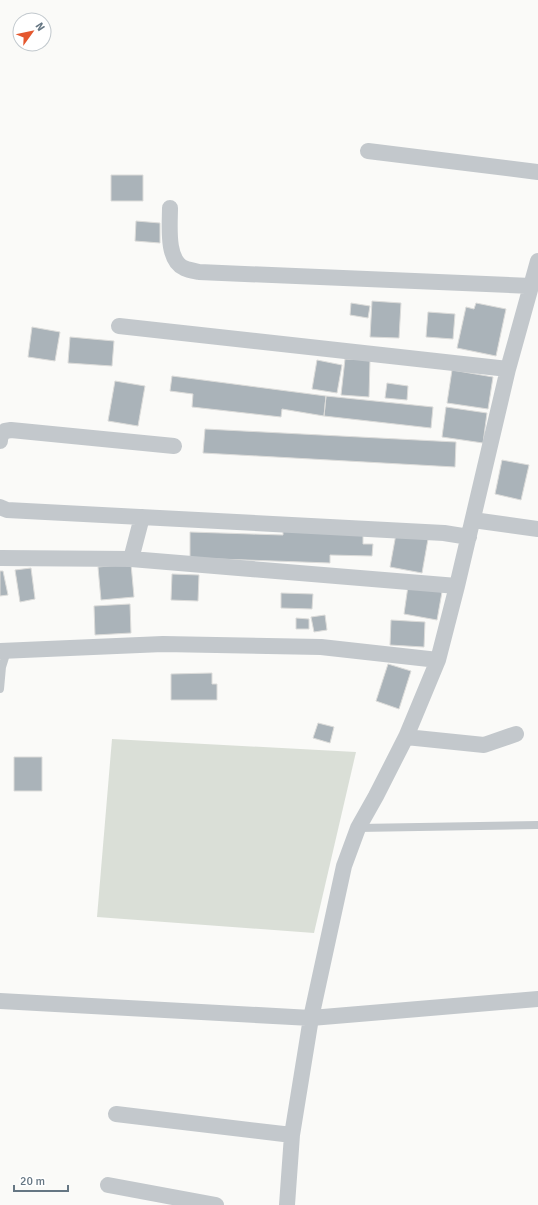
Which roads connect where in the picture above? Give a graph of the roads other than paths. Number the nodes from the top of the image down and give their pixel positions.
1 (368, 151) dead end
2 (538, 172) edge
3 (170, 208) dead end
4 (538, 261) edge
5 (531, 286) junction
6 (119, 326) dead end
7 (508, 369) junction
8 (0, 441) edge
9 (174, 446) dead end
10 (0, 507) edge
11 (142, 517) junction
12 (473, 520) junction
13 (538, 529) edge
14 (469, 537) junction
15 (0, 558) edge
16 (131, 559) junction
17 (457, 586) junction
18 (4, 651) edge
19 (438, 660) junction
20 (0, 689) edge
21 (516, 734) dead end
22 (406, 737) junction
23 (538, 825) edge
24 (358, 828) junction
25 (538, 999) edge
26 (0, 1001) edge
27 (311, 1018) junction
28 (116, 1114) dead end
29 (292, 1135) junction
30 (108, 1184) dead end
31 (216, 1205) edge
32 (287, 1205) edge

1 - 2 street
3 - 5 street
4 - 5 street
5 - 7 street
6 - 7 street
7 - 12 street
8 - 9 street
10 - 11 street
11 - 14 street
11 - 16 street
12 - 13 street
12 - 14 street
14 - 17 street
15 - 16 street
16 - 17 street
17 - 19 street
18 - 19 street
18 - 20 lane
19 - 22 street
21 - 22 street
22 - 24 street
23 - 24 lane
24 - 27 street
25 - 27 street
26 - 27 street
27 - 29 street
28 - 29 street
29 - 32 street
30 - 31 street

